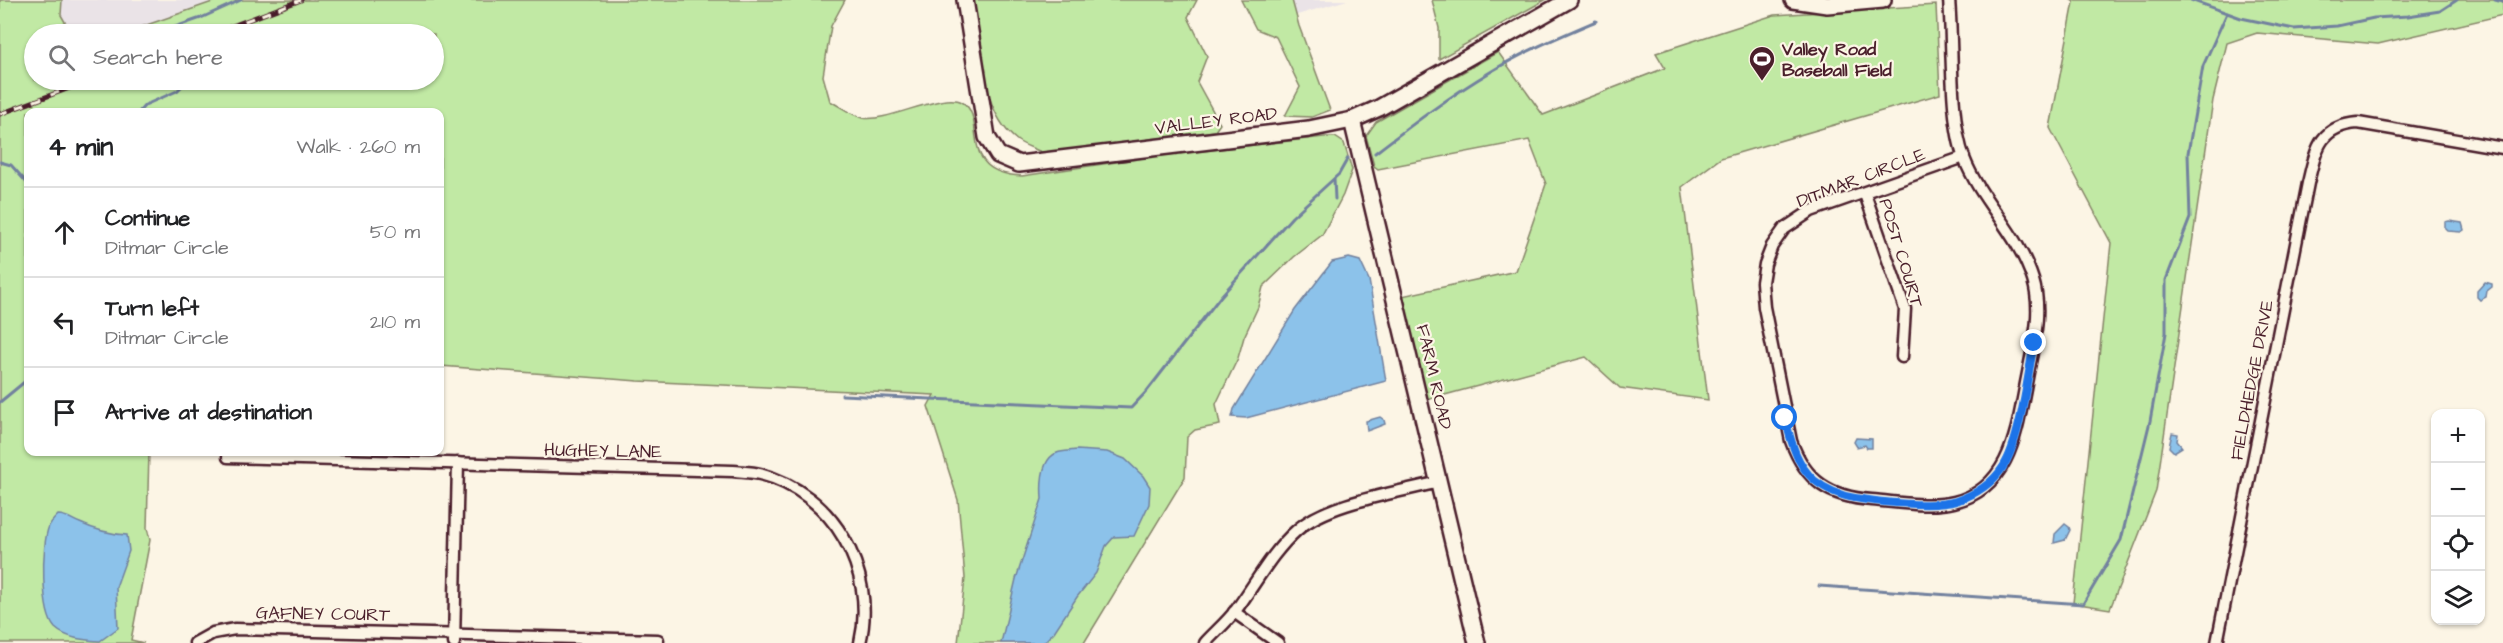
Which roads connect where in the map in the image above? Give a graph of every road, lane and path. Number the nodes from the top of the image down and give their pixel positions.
1 (965, 0) edge
2 (1569, 0) edge
3 (1793, 0) edge
4 (1883, 0) edge
5 (1949, 0) edge
6 (1352, 120) junction
7 (2503, 148) edge
8 (1964, 157) junction
9 (1865, 194) junction
10 (1902, 357) dead end
11 (228, 457) dead end
12 (458, 464) junction
13 (1439, 483) junction
14 (1234, 612) junction
15 (454, 639) edge
16 (658, 640) dead end
17 (195, 643) edge
18 (860, 643) edge
19 (1204, 643) edge
20 (1278, 643) edge
21 (1477, 643) edge
22 (2217, 643) edge

1 - 6 street, VALLEY ROAD
2 - 6 street, VALLEY ROAD
3 - 4 street
5 - 8 street, DITMAR CIRCLE
6 - 13 street, FARM ROAD
7 - 22 street, FIELDHEDGE DRIVE
8 - 9 street, DITMAR CIRCLE
8 - 9 street, DITMAR CIRCLE
9 - 10 street, POST COURT
11 - 12 street, HUGHEY LANE
12 - 15 street
12 - 18 street, HUGHEY LANE
13 - 14 street
13 - 21 street, FARM ROAD
14 - 19 street
14 - 20 street
15 - 16 street, GAFNEY COURT
15 - 17 street, GAFNEY COURT

